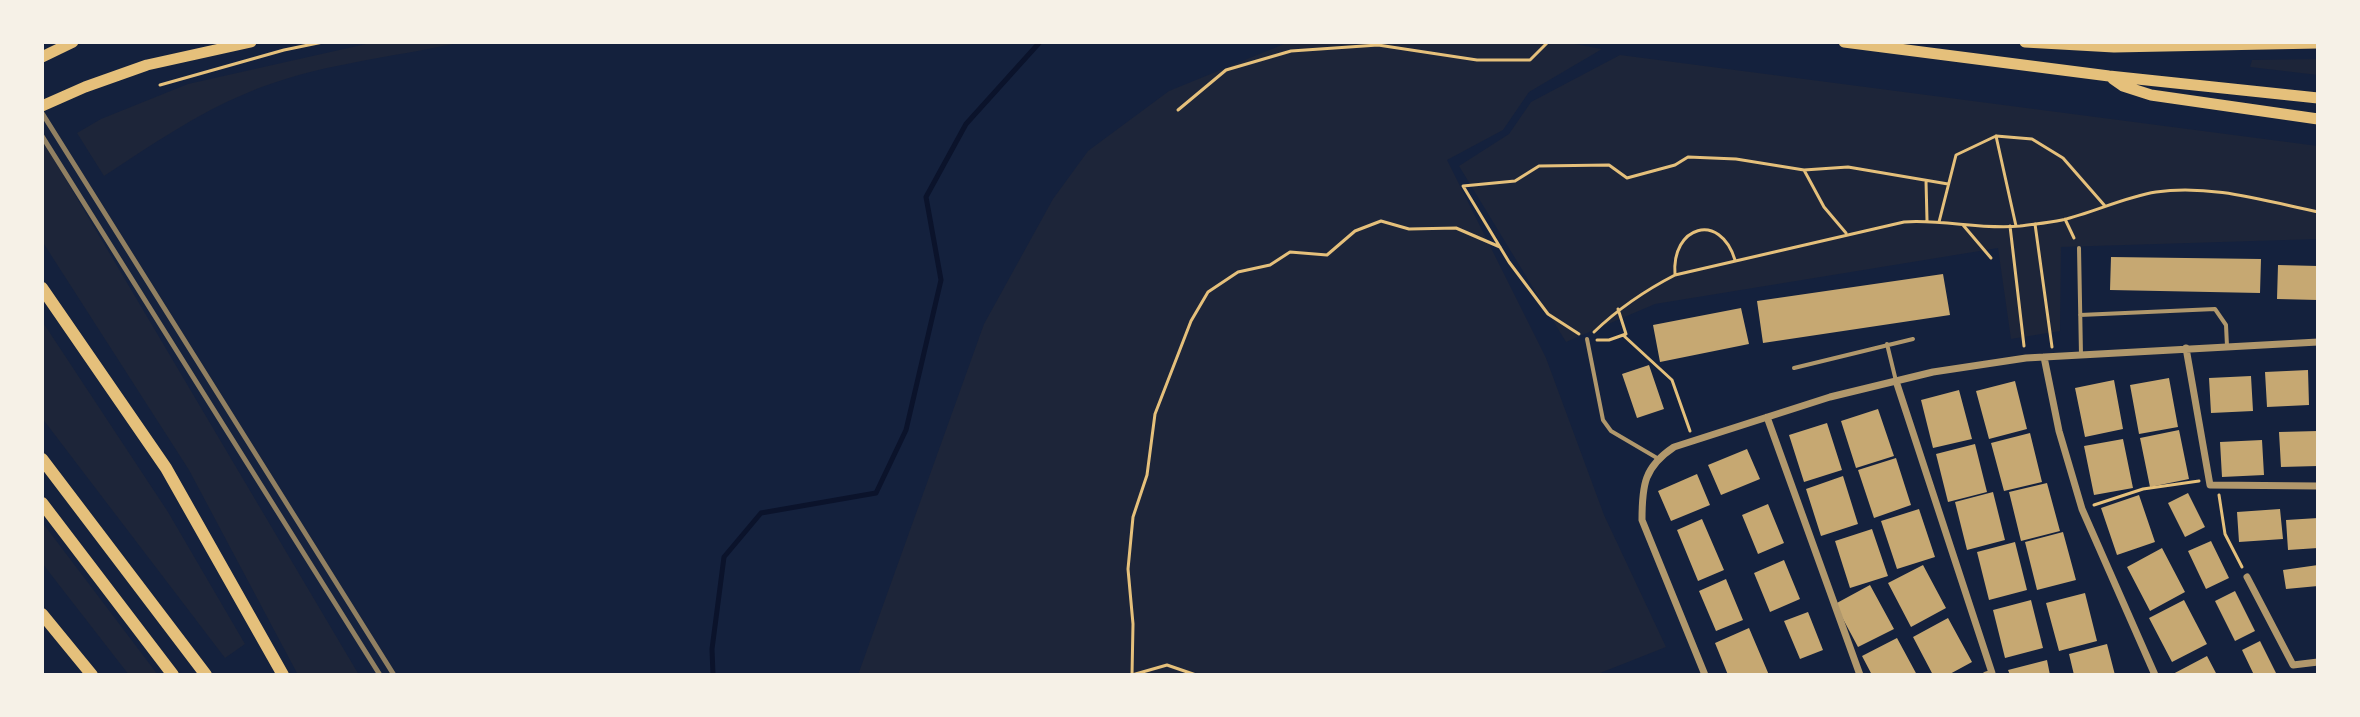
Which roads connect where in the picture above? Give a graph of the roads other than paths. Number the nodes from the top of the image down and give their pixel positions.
1 (251, 42) edge
2 (1844, 42) edge
3 (2025, 42) edge
4 (2318, 43) edge
5 (68, 44) edge
6 (42, 57) edge
7 (2109, 76) junction
8 (2318, 98) edge
9 (42, 106) edge
10 (2318, 119) edge
11 (2079, 248) road end
12 (42, 288) edge
13 (2080, 315) junction
14 (1587, 339) road end
15 (1913, 339) dead end
16 (2318, 342) edge
17 (1887, 344) junction
18 (2227, 346) junction
19 (2186, 348) junction
20 (2081, 355) junction
21 (2049, 357) junction
22 (1794, 368) dead end
23 (1896, 381) junction
24 (1767, 417) junction
25 (1657, 458) junction
26 (42, 459) edge
27 (2318, 486) edge
28 (42, 503) edge
29 (2247, 577) road end
30 (42, 614) edge
31 (2318, 662) edge
32 (92, 675) edge
33 (173, 675) edge
34 (206, 675) edge
35 (283, 675) edge
36 (1705, 675) edge
37 (1860, 675) edge
38 (1986, 675) edge
39 (2155, 675) edge

1 - 9 main road
2 - 7 main road
3 - 4 main road
5 - 6 main road
7 - 8 main road
7 - 10 main road
11 - 13 lane
12 - 35 highway
13 - 18 lane
13 - 20 lane
14 - 25 lane
15 - 17 lane
16 - 18 street
17 - 22 lane
17 - 23 lane
18 - 19 street
19 - 20 street
19 - 27 street
20 - 21 street
21 - 23 street
21 - 39 street
23 - 24 street
23 - 38 street
24 - 25 street
24 - 37 street
25 - 36 street
26 - 34 highway
28 - 33 highway
29 - 31 street
30 - 32 highway

